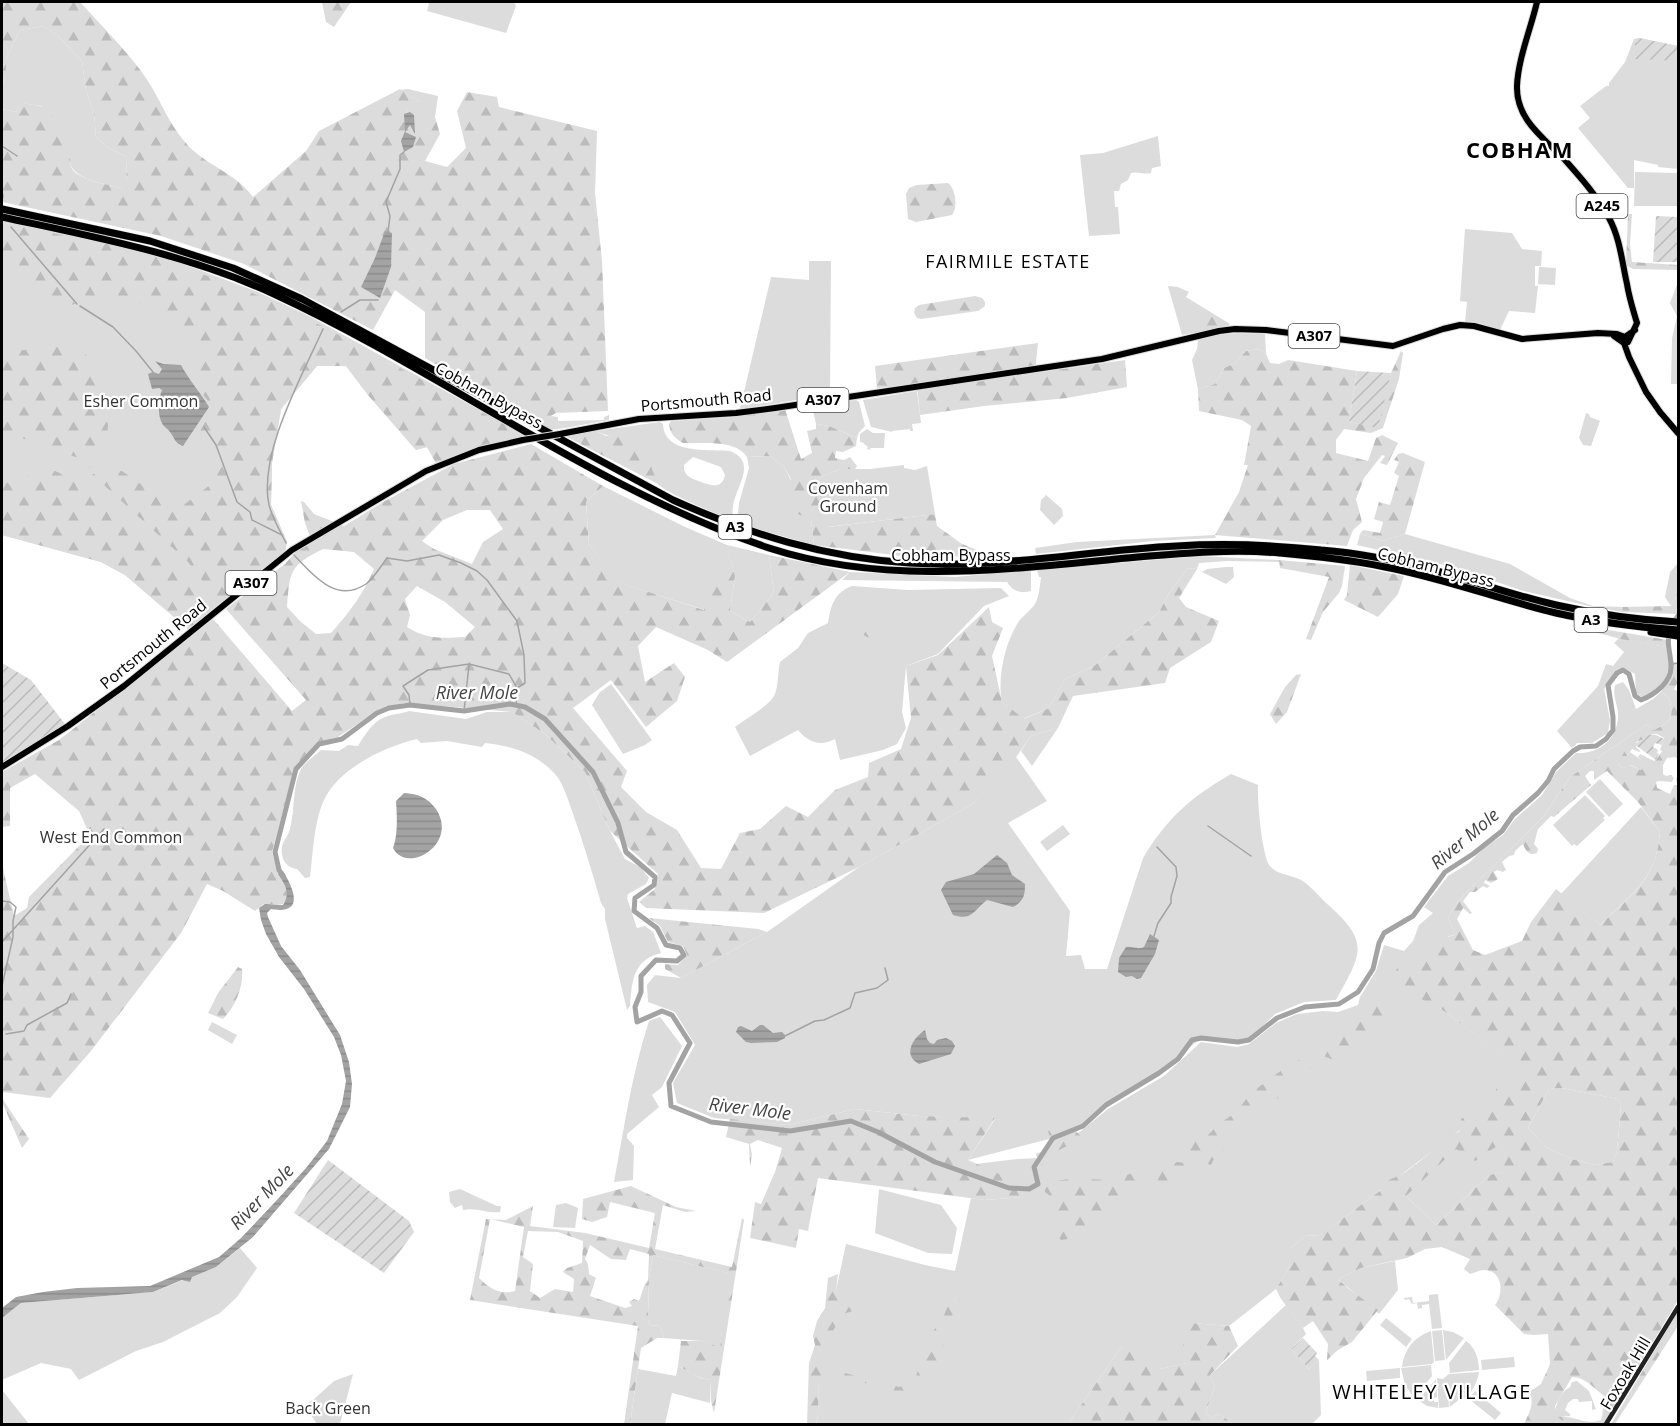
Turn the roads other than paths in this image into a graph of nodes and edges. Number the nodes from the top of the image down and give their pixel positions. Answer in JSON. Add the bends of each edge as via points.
{"nodes":[{"id":1,"x":1537,"y":2,"type":"edge"},
{"id":2,"x":2,"y":208,"type":"edge"},
{"id":3,"x":2,"y":218,"type":"edge"},
{"id":4,"x":1626,"y":340,"type":"junction"},
{"id":5,"x":1678,"y":434,"type":"edge"},
{"id":6,"x":1678,"y":617,"type":"edge"},
{"id":7,"x":1678,"y":622,"type":"edge"},
{"id":8,"x":1656,"y":625,"type":"junction"},
{"id":9,"x":1678,"y":630,"type":"edge"},
{"id":10,"x":1678,"y":636,"type":"edge"},
{"id":11,"x":2,"y":767,"type":"edge"},
{"id":12,"x":1678,"y":1307,"type":"edge"},
{"id":13,"x":1606,"y":1425,"type":"edge"}],
"edges":[{"from":1,"to":4,"type":"main road","number":"A245","via":[[1518,79],[1519,101],[1532,128],[1566,161],[1610,219],[1637,323]]},
{"from":2,"to":8,"type":"highway","name":"Cobham Bypass","number":"A3","via":[[150,241],[233,268],[302,299],[673,500],[719,521],[793,544],[841,555],[913,563],[1178,546],[1264,545],[1324,550],[1404,563],[1557,605]]},
{"from":3,"to":8,"type":"highway","name":"Cobham Bypass","number":"A3","via":[[140,246],[270,292],[670,508],[774,550],[832,564],[913,572],[995,570],[1196,553],[1275,552],[1383,566],[1582,618]]},
{"from":4,"to":5,"type":"main road","via":[[1651,400]]},
{"from":4,"to":11,"type":"main road","name":"Portsmouth Road","number":"A307","bridge":true,"via":[[1609,334],[1522,339],[1460,325],[1393,346],[1235,329],[1102,359],[775,408],[639,419],[479,450],[426,471],[292,550],[123,686]]},
{"from":6,"to":8,"type":"highway"},
{"from":7,"to":8,"type":"highway","name":"Cobham Bypass","number":"A3"},
{"from":8,"to":9,"type":"highway","name":"Cobham Bypass","number":"A3"},
{"from":8,"to":10,"type":"highway"},
{"from":12,"to":13,"type":"main road","name":"Foxoak Hill"}]}
